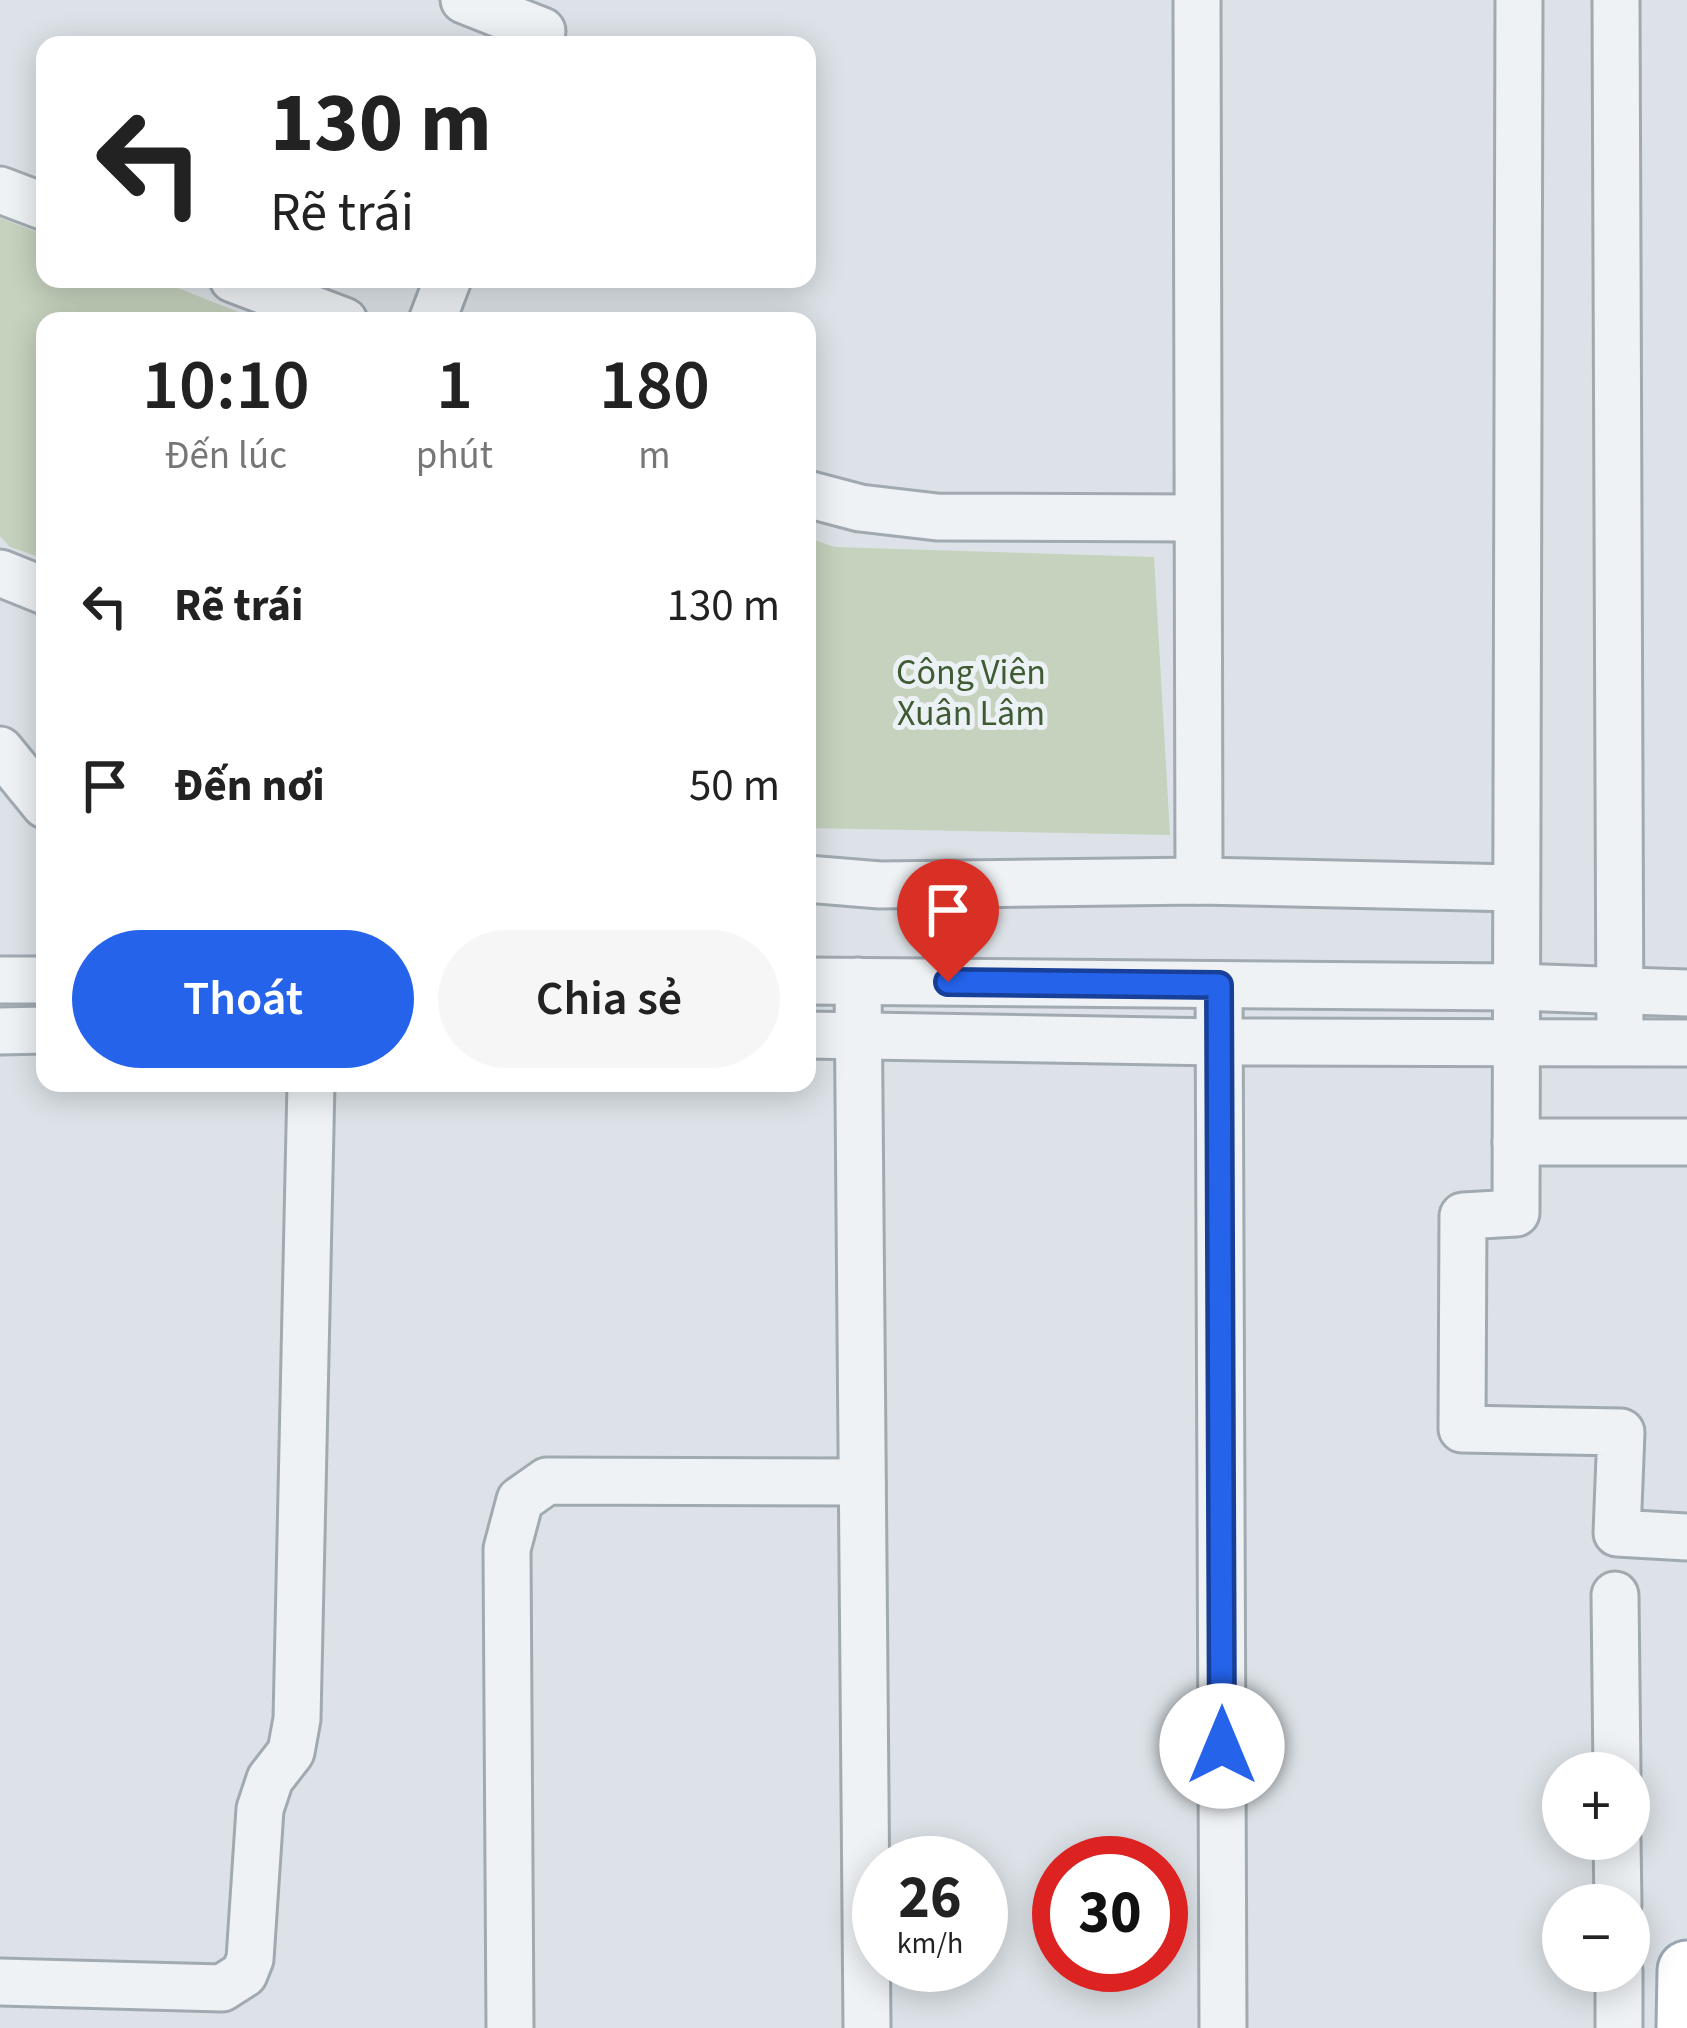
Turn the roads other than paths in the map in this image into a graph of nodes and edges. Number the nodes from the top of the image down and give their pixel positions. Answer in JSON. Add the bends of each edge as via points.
{"nodes":[{"id":1,"x":464,"y":0,"type":"edge"},
{"id":2,"x":1197,"y":0,"type":"edge"},
{"id":3,"x":1519,"y":0,"type":"edge"},
{"id":4,"x":1616,"y":0,"type":"edge"},
{"id":5,"x":544,"y":25,"type":"edge"},
{"id":6,"x":0,"y":190,"type":"edge"},
{"id":7,"x":36,"y":204,"type":"edge"},
{"id":8,"x":257,"y":288,"type":"edge"},
{"id":9,"x":320,"y":312,"type":"edge"},
{"id":10,"x":816,"y":496,"type":"edge"},
{"id":11,"x":1196,"y":518,"type":"junction"},
{"id":12,"x":0,"y":573,"type":"edge"},
{"id":13,"x":36,"y":587,"type":"edge"},
{"id":14,"x":0,"y":750,"type":"edge"},
{"id":15,"x":36,"y":794,"type":"edge"},
{"id":16,"x":816,"y":880,"type":"edge"},
{"id":17,"x":1199,"y":881,"type":"junction"},
{"id":18,"x":1516,"y":889,"type":"junction"},
{"id":19,"x":0,"y":980,"type":"edge"},
{"id":20,"x":36,"y":980,"type":"edge"},
{"id":21,"x":816,"y":981,"type":"edge"},
{"id":22,"x":858,"y":981,"type":"junction"},
{"id":23,"x":1219,"y":985,"type":"junction"},
{"id":24,"x":1515,"y":988,"type":"junction"},
{"id":25,"x":1621,"y":991,"type":"junction"},
{"id":26,"x":1687,"y":993,"type":"edge"},
{"id":27,"x":36,"y":1030,"type":"edge"},
{"id":28,"x":0,"y":1031,"type":"edge"},
{"id":29,"x":816,"y":1035,"type":"edge"},
{"id":30,"x":858,"y":1036,"type":"junction"},
{"id":31,"x":1219,"y":1042,"type":"junction"},
{"id":32,"x":1515,"y":1042,"type":"junction"},
{"id":33,"x":1621,"y":1042,"type":"junction"},
{"id":34,"x":1687,"y":1043,"type":"edge"},
{"id":35,"x":311,"y":1092,"type":"edge"},
{"id":36,"x":1516,"y":1142,"type":"junction"},
{"id":37,"x":1687,"y":1142,"type":"edge"},
{"id":38,"x":862,"y":1482,"type":"junction"},
{"id":39,"x":1687,"y":1537,"type":"edge"},
{"id":40,"x":1615,"y":1595,"type":"dead end"},
{"id":41,"x":1617,"y":1752,"type":"edge"},
{"id":42,"x":1687,"y":1970,"type":"edge"},
{"id":43,"x":0,"y":1982,"type":"edge"},
{"id":44,"x":1618,"y":1992,"type":"edge"},
{"id":45,"x":510,"y":2028,"type":"edge"},
{"id":46,"x":866,"y":2028,"type":"edge"},
{"id":47,"x":1223,"y":2028,"type":"edge"},
{"id":48,"x":1619,"y":2028,"type":"edge"},
{"id":49,"x":1686,"y":2028,"type":"edge"}],
"edges":[{"from":1,"to":5,"type":"street"},
{"from":2,"to":11,"type":"street"},
{"from":3,"to":18,"type":"street"},
{"from":4,"to":25,"type":"street"},
{"from":6,"to":7,"type":"street"},
{"from":8,"to":9,"type":"street"},
{"from":10,"to":11,"type":"street","via":[[937,517]]},
{"from":11,"to":17,"type":"street"},
{"from":12,"to":13,"type":"street"},
{"from":14,"to":15,"type":"street"},
{"from":16,"to":17,"type":"street"},
{"from":17,"to":18,"type":"street"},
{"from":18,"to":24,"type":"street"},
{"from":19,"to":20,"type":"street"},
{"from":21,"to":22,"type":"street"},
{"from":22,"to":23,"type":"street"},
{"from":22,"to":30,"type":"street"},
{"from":23,"to":24,"type":"street"},
{"from":23,"to":31,"type":"street"},
{"from":24,"to":25,"type":"street"},
{"from":24,"to":32,"type":"street"},
{"from":25,"to":26,"type":"street"},
{"from":25,"to":33,"type":"street"},
{"from":27,"to":28,"type":"street"},
{"from":29,"to":30,"type":"street"},
{"from":30,"to":31,"type":"street"},
{"from":30,"to":38,"type":"street"},
{"from":31,"to":32,"type":"street"},
{"from":31,"to":47,"type":"street"},
{"from":32,"to":33,"type":"street"},
{"from":32,"to":36,"type":"street"},
{"from":33,"to":34,"type":"street"},
{"from":35,"to":43,"type":"street","via":[[297,1719],[291,1751],[260,1809],[250,1959],[244,1974],[222,1988]]},
{"from":36,"to":37,"type":"street"},
{"from":36,"to":39,"type":"street","via":[[1516,1213],[1463,1216],[1462,1429],[1622,1432],[1617,1533]]},
{"from":38,"to":45,"type":"street","via":[[547,1481],[520,1500],[506,1549]]},
{"from":38,"to":46,"type":"street"},
{"from":40,"to":41,"type":"street"},
{"from":42,"to":49,"type":"main road"},
{"from":44,"to":48,"type":"street"}]}
